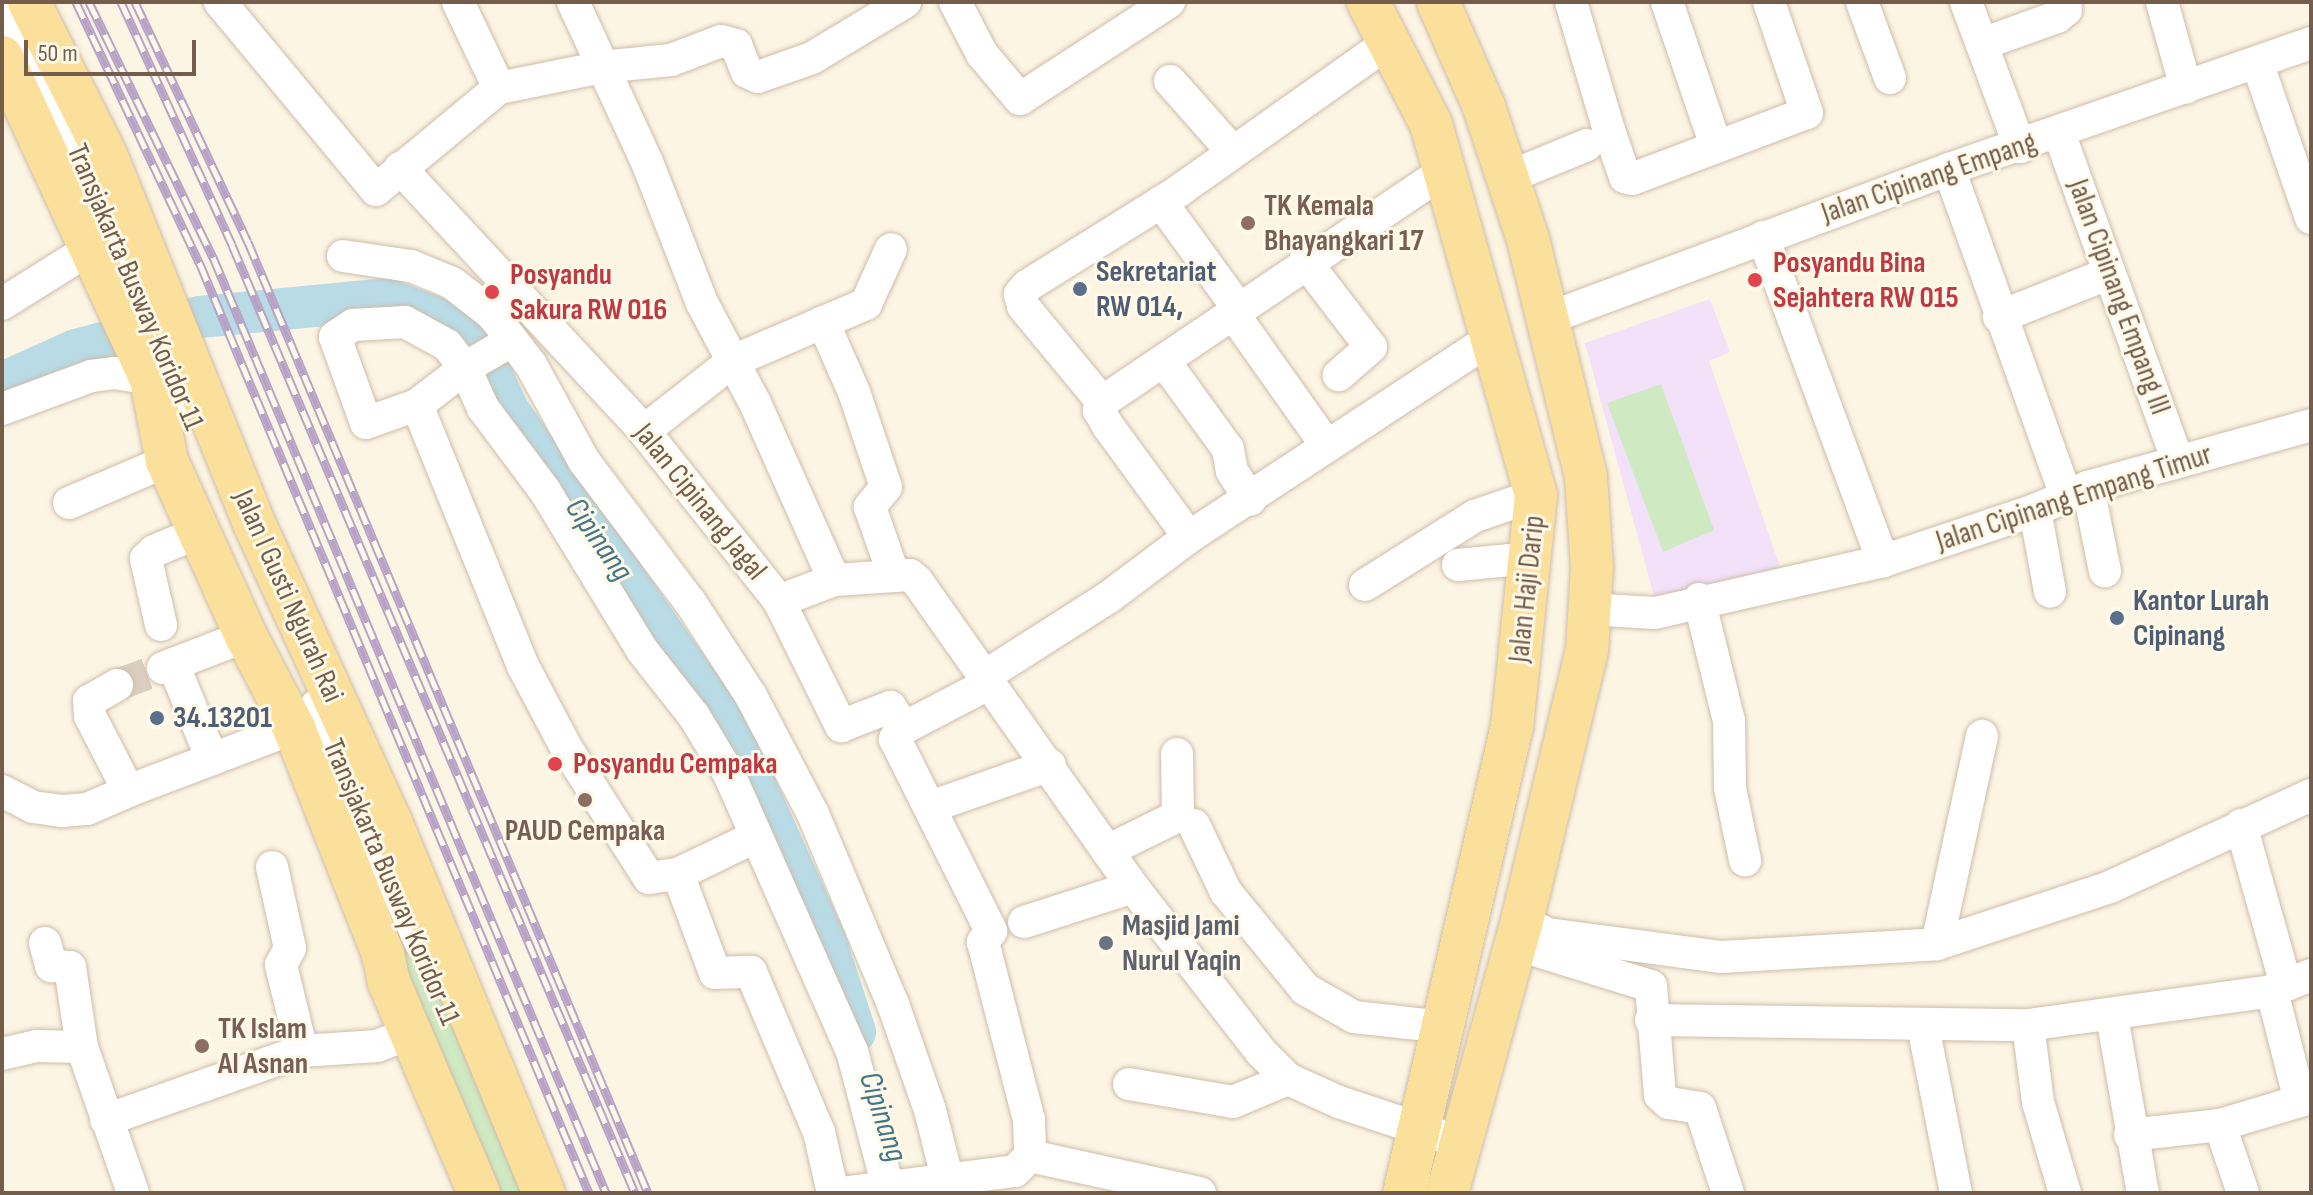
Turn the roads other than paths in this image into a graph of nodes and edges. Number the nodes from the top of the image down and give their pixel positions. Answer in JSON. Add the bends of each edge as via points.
{"nodes":[{"id":1,"x":29,"y":2,"type":"edge"},
{"id":2,"x":220,"y":2,"type":"edge"},
{"id":3,"x":458,"y":2,"type":"edge"},
{"id":4,"x":573,"y":2,"type":"edge"},
{"id":5,"x":905,"y":2,"type":"edge"},
{"id":6,"x":955,"y":2,"type":"edge"},
{"id":7,"x":1169,"y":2,"type":"edge"},
{"id":8,"x":1368,"y":2,"type":"edge"},
{"id":9,"x":1438,"y":2,"type":"edge"},
{"id":10,"x":1571,"y":2,"type":"edge"},
{"id":11,"x":1667,"y":2,"type":"edge"},
{"id":12,"x":1769,"y":2,"type":"edge"},
{"id":13,"x":1862,"y":2,"type":"edge"},
{"id":14,"x":1966,"y":2,"type":"edge"},
{"id":15,"x":2065,"y":2,"type":"edge"},
{"id":16,"x":2162,"y":2,"type":"edge"},
{"id":17,"x":2,"y":3,"type":"edge"},
{"id":18,"x":1392,"y":40,"type":"junction"},
{"id":19,"x":2311,"y":43,"type":"edge"},
{"id":20,"x":1982,"y":44,"type":"junction"},
{"id":21,"x":2,"y":57,"type":"edge"},
{"id":22,"x":2258,"y":65,"type":"junction"},
{"id":23,"x":602,"y":67,"type":"junction"},
{"id":24,"x":1890,"y":78,"type":"dead end"},
{"id":25,"x":1170,"y":81,"type":"dead end"},
{"id":26,"x":499,"y":88,"type":"junction"},
{"id":27,"x":2186,"y":88,"type":"junction"},
{"id":28,"x":2059,"y":133,"type":"junction"},
{"id":29,"x":1587,"y":145,"type":"dead end"},
{"id":30,"x":1716,"y":146,"type":"junction"},
{"id":31,"x":2020,"y":147,"type":"junction"},
{"id":32,"x":1233,"y":152,"type":"junction"},
{"id":33,"x":400,"y":168,"type":"junction"},
{"id":34,"x":1949,"y":169,"type":"junction"},
{"id":35,"x":1446,"y":170,"type":"junction"},
{"id":36,"x":1509,"y":177,"type":"junction"},
{"id":37,"x":2304,"y":179,"type":"edge"},
{"id":38,"x":1161,"y":202,"type":"junction"},
{"id":39,"x":2311,"y":218,"type":"edge"},
{"id":40,"x":1763,"y":237,"type":"junction"},
{"id":41,"x":891,"y":249,"type":"dead end"},
{"id":42,"x":343,"y":256,"type":"dead end"},
{"id":43,"x":1305,"y":261,"type":"junction"},
{"id":44,"x":119,"y":264,"type":"junction"},
{"id":45,"x":2110,"y":273,"type":"junction"},
{"id":46,"x":515,"y":289,"type":"junction"},
{"id":47,"x":2,"y":304,"type":"edge"},
{"id":48,"x":1235,"y":310,"type":"junction"},
{"id":49,"x":492,"y":314,"type":"junction"},
{"id":50,"x":1999,"y":317,"type":"junction"},
{"id":51,"x":1549,"y":318,"type":"junction"},
{"id":52,"x":823,"y":322,"type":"junction"},
{"id":53,"x":1493,"y":337,"type":"junction"},
{"id":54,"x":485,"y":356,"type":"junction"},
{"id":55,"x":159,"y":359,"type":"junction"},
{"id":56,"x":733,"y":361,"type":"junction"},
{"id":57,"x":1164,"y":361,"type":"junction"},
{"id":58,"x":1339,"y":375,"type":"dead end"},
{"id":59,"x":1102,"y":402,"type":"junction"},
{"id":60,"x":417,"y":405,"type":"junction"},
{"id":61,"x":2,"y":409,"type":"edge"},
{"id":62,"x":2311,"y":425,"type":"edge"},
{"id":63,"x":644,"y":431,"type":"junction"},
{"id":64,"x":1326,"y":445,"type":"junction"},
{"id":65,"x":167,"y":461,"type":"junction"},
{"id":66,"x":2178,"y":461,"type":"junction"},
{"id":67,"x":2077,"y":491,"type":"junction"},
{"id":68,"x":1536,"y":495,"type":"junction"},
{"id":69,"x":1250,"y":500,"type":"junction"},
{"id":70,"x":69,"y":503,"type":"dead end"},
{"id":71,"x":2035,"y":510,"type":"junction"},
{"id":72,"x":202,"y":531,"type":"junction"},
{"id":73,"x":1189,"y":537,"type":"junction"},
{"id":74,"x":1531,"y":558,"type":"junction"},
{"id":75,"x":1883,"y":561,"type":"junction"},
{"id":76,"x":1458,"y":565,"type":"dead end"},
{"id":77,"x":2105,"y":571,"type":"dead end"},
{"id":78,"x":894,"y":576,"type":"junction"},
{"id":79,"x":834,"y":580,"type":"junction"},
{"id":80,"x":1365,"y":585,"type":"dead end"},
{"id":81,"x":2050,"y":592,"type":"dead end"},
{"id":82,"x":1699,"y":599,"type":"junction"},
{"id":83,"x":779,"y":601,"type":"junction"},
{"id":84,"x":1588,"y":609,"type":"junction"},
{"id":85,"x":161,"y":625,"type":"dead end"},
{"id":86,"x":246,"y":636,"type":"junction"},
{"id":87,"x":987,"y":680,"type":"junction"},
{"id":88,"x":117,"y":685,"type":"tunnel mouth"},
{"id":89,"x":294,"y":728,"type":"junction"},
{"id":90,"x":902,"y":729,"type":"junction"},
{"id":91,"x":1982,"y":736,"type":"dead end"},
{"id":92,"x":1177,"y":754,"type":"dead end"},
{"id":93,"x":212,"y":759,"type":"junction"},
{"id":94,"x":1050,"y":765,"type":"junction"},
{"id":95,"x":136,"y":788,"type":"junction"},
{"id":96,"x":2,"y":791,"type":"edge"},
{"id":97,"x":2311,"y":795,"type":"edge"},
{"id":98,"x":930,"y":807,"type":"junction"},
{"id":99,"x":1194,"y":825,"type":"dead end"},
{"id":100,"x":2241,"y":825,"type":"junction"},
{"id":101,"x":755,"y":837,"type":"junction"},
{"id":102,"x":1107,"y":851,"type":"junction"},
{"id":103,"x":1745,"y":860,"type":"dead end"},
{"id":104,"x":272,"y":867,"type":"dead end"},
{"id":105,"x":678,"y":874,"type":"junction"},
{"id":106,"x":1133,"y":887,"type":"junction"},
{"id":107,"x":410,"y":921,"type":"junction"},
{"id":108,"x":1024,"y":922,"type":"dead end"},
{"id":109,"x":1519,"y":933,"type":"junction"},
{"id":110,"x":45,"y":943,"type":"dead end"},
{"id":111,"x":1937,"y":944,"type":"junction"},
{"id":112,"x":2290,"y":983,"type":"edge"},
{"id":113,"x":2112,"y":1016,"type":"junction"},
{"id":114,"x":1651,"y":1020,"type":"junction"},
{"id":115,"x":2028,"y":1025,"type":"junction"},
{"id":116,"x":1923,"y":1026,"type":"junction"},
{"id":117,"x":1445,"y":1027,"type":"junction"},
{"id":118,"x":411,"y":1033,"type":"junction"},
{"id":119,"x":82,"y":1047,"type":"junction"},
{"id":120,"x":302,"y":1051,"type":"junction"},
{"id":121,"x":2,"y":1054,"type":"edge"},
{"id":122,"x":1288,"y":1079,"type":"junction"},
{"id":123,"x":1129,"y":1084,"type":"dead end"},
{"id":124,"x":106,"y":1120,"type":"junction"},
{"id":125,"x":2220,"y":1125,"type":"junction"},
{"id":126,"x":1419,"y":1129,"type":"junction"},
{"id":127,"x":2130,"y":1135,"type":"junction"},
{"id":128,"x":1459,"y":1142,"type":"junction"},
{"id":129,"x":1030,"y":1156,"type":"junction"},
{"id":130,"x":893,"y":1186,"type":"junction"},
{"id":131,"x":944,"y":1186,"type":"edge"},
{"id":132,"x":133,"y":1193,"type":"edge"},
{"id":133,"x":479,"y":1193,"type":"edge"},
{"id":134,"x":522,"y":1193,"type":"edge"},
{"id":135,"x":544,"y":1193,"type":"edge"},
{"id":136,"x":833,"y":1193,"type":"edge"},
{"id":137,"x":840,"y":1193,"type":"edge"},
{"id":138,"x":1200,"y":1193,"type":"edge"},
{"id":139,"x":1404,"y":1193,"type":"edge"},
{"id":140,"x":1447,"y":1193,"type":"edge"},
{"id":141,"x":1728,"y":1193,"type":"edge"},
{"id":142,"x":1956,"y":1193,"type":"edge"},
{"id":143,"x":2065,"y":1193,"type":"edge"},
{"id":144,"x":2143,"y":1193,"type":"edge"},
{"id":145,"x":2243,"y":1193,"type":"edge"}],
"edges":[{"from":1,"to":44,"type":"main road","name":"Jalan I Gusti Ngurah Rai","via":[[106,155]]},
{"from":2,"to":33,"type":"street","via":[[371,188],[376,190]]},
{"from":3,"to":26,"type":"street"},
{"from":4,"to":23,"type":"street"},
{"from":5,"to":23,"type":"street","via":[[812,58],[758,77],[747,72],[731,41],[671,60]]},
{"from":6,"to":7,"type":"street","via":[[982,54],[1020,99]]},
{"from":8,"to":18,"type":"main road","name":"Jalan Haji Darip"},
{"from":9,"to":36,"type":"main road","name":"Jalan Haji Darip"},
{"from":10,"to":30,"type":"street","via":[[1625,177]]},
{"from":11,"to":30,"type":"street"},
{"from":12,"to":30,"type":"street","via":[[1807,113]]},
{"from":13,"to":24,"type":"street"},
{"from":14,"to":20,"type":"street"},
{"from":15,"to":20,"type":"street","via":[[2066,10],[2057,17]]},
{"from":16,"to":27,"type":"street"},
{"from":17,"to":44,"type":"street","name":"Transjakarta Busway Koridor 11","via":[[79,153]]},
{"from":18,"to":32,"type":"street"},
{"from":18,"to":35,"type":"main road","name":"Jalan Haji Darip"},
{"from":19,"to":22,"type":"street","name":"Jalan Cipinang Empang"},
{"from":20,"to":31,"type":"street"},
{"from":21,"to":44,"type":"main road","name":"Jalan I Gusti Ngurah Rai"},
{"from":22,"to":27,"type":"street","name":"Jalan Cipinang Empang"},
{"from":22,"to":37,"type":"street"},
{"from":23,"to":26,"type":"street"},
{"from":23,"to":56,"type":"street","via":[[647,162],[702,303]]},
{"from":25,"to":32,"type":"street"},
{"from":26,"to":33,"type":"street"},
{"from":27,"to":28,"type":"street","name":"Jalan Cipinang Empang"},
{"from":28,"to":31,"type":"street","name":"Jalan Cipinang Empang"},
{"from":28,"to":45,"type":"street","name":"Jalan Cipinang Empang III"},
{"from":29,"to":36,"type":"street"},
{"from":31,"to":34,"type":"street","name":"Jalan Cipinang Empang"},
{"from":32,"to":38,"type":"street"},
{"from":33,"to":46,"type":"street","name":"Jalan Cipinang Jagal"},
{"from":34,"to":40,"type":"street","name":"Jalan Cipinang Empang"},
{"from":34,"to":50,"type":"street"},
{"from":35,"to":43,"type":"street"},
{"from":35,"to":53,"type":"main road","name":"Jalan Haji Darip"},
{"from":36,"to":51,"type":"main road","name":"Jalan Haji Darip"},
{"from":37,"to":39,"type":"street"},
{"from":38,"to":48,"type":"street"},
{"from":38,"to":59,"type":"street","via":[[1020,294],[1023,306]]},
{"from":40,"to":51,"type":"street","name":"Jalan Cipinang Empang"},
{"from":40,"to":75,"type":"street"},
{"from":41,"to":52,"type":"street","via":[[866,304]]},
{"from":42,"to":49,"type":"street","via":[[411,266],[452,283]]},
{"from":43,"to":48,"type":"street"},
{"from":43,"to":58,"type":"street","via":[[1371,347]]},
{"from":44,"to":47,"type":"street"},
{"from":44,"to":55,"type":"main road","name":"Jalan I Gusti Ngurah Rai"},
{"from":45,"to":50,"type":"street"},
{"from":45,"to":66,"type":"street","name":"Jalan Cipinang Empang III"},
{"from":46,"to":49,"type":"street"},
{"from":46,"to":63,"type":"street","name":"Jalan Cipinang Jagal"},
{"from":48,"to":57,"type":"street"},
{"from":48,"to":64,"type":"street"},
{"from":49,"to":54,"type":"street"},
{"from":50,"to":67,"type":"street"},
{"from":51,"to":84,"type":"main road","name":"Jalan Haji Darip","via":[[1586,477],[1592,530]]},
{"from":52,"to":56,"type":"street"},
{"from":52,"to":78,"type":"street","via":[[886,487],[870,507]]},
{"from":53,"to":64,"type":"street"},
{"from":53,"to":68,"type":"main road","name":"Jalan Haji Darip"},
{"from":54,"to":60,"type":"street"},
{"from":54,"to":60,"type":"street","via":[[447,345],[405,322],[353,325],[339,331],[338,356],[366,423]]},
{"from":54,"to":101,"type":"street","via":[[483,408],[545,491],[642,650],[694,716],[729,774]]},
{"from":54,"to":131,"type":"street","via":[[531,365],[584,461],[690,602],[751,696],[813,814],[893,1004]]},
{"from":55,"to":61,"type":"street","via":[[91,376]]},
{"from":55,"to":65,"type":"main road","name":"Jalan I Gusti Ngurah Rai"},
{"from":55,"to":107,"type":"main road","name":"Jalan I Gusti Ngurah Rai"},
{"from":56,"to":63,"type":"street"},
{"from":56,"to":79,"type":"street"},
{"from":57,"to":59,"type":"street"},
{"from":57,"to":69,"type":"street","via":[[1228,449],[1232,471]]},
{"from":59,"to":73,"type":"street","via":[[1099,410],[1108,426]]},
{"from":60,"to":105,"type":"street","via":[[523,666],[567,749],[649,878]]},
{"from":62,"to":66,"type":"street","name":"Jalan Cipinang Empang Timur"},
{"from":63,"to":83,"type":"street","name":"Jalan Cipinang Jagal"},
{"from":64,"to":69,"type":"street"},
{"from":65,"to":70,"type":"street"},
{"from":65,"to":72,"type":"main road","name":"Jalan I Gusti Ngurah Rai"},
{"from":66,"to":67,"type":"street","name":"Jalan Cipinang Empang Timur"},
{"from":67,"to":71,"type":"street","name":"Jalan Cipinang Empang Timur"},
{"from":67,"to":77,"type":"street"},
{"from":68,"to":74,"type":"main road","name":"Jalan Haji Darip"},
{"from":68,"to":80,"type":"street","via":[[1475,516]]},
{"from":69,"to":73,"type":"street"},
{"from":71,"to":75,"type":"street","name":"Jalan Cipinang Empang Timur"},
{"from":71,"to":81,"type":"street"},
{"from":72,"to":85,"type":"street","via":[[146,559]]},
{"from":72,"to":86,"type":"main road","name":"Jalan I Gusti Ngurah Rai"},
{"from":73,"to":87,"type":"street"},
{"from":74,"to":76,"type":"street"},
{"from":74,"to":117,"type":"main road","name":"Jalan Haji Darip","via":[[1512,726]]},
{"from":75,"to":82,"type":"street","name":"Jalan Cipinang Empang Timur"},
{"from":78,"to":79,"type":"street","name":"Jalan Cipinang Jagal"},
{"from":78,"to":87,"type":"street","via":[[910,575],[917,581]]},
{"from":79,"to":83,"type":"street","name":"Jalan Cipinang Jagal"},
{"from":82,"to":84,"type":"street","name":"Jalan Cipinang Empang Timur","via":[[1644,614]]},
{"from":82,"to":103,"type":"street","via":[[1729,721],[1730,788]]},
{"from":83,"to":90,"type":"street","via":[[841,726],[890,707]]},
{"from":84,"to":109,"type":"main road","name":"Jalan Haji Darip","via":[[1587,650]]},
{"from":86,"to":89,"type":"main road","name":"Jalan I Gusti Ngurah Rai"},
{"from":86,"to":93,"type":"street","via":[[168,666]]},
{"from":87,"to":90,"type":"street"},
{"from":87,"to":94,"type":"street"},
{"from":88,"to":95,"type":"street","via":[[89,701],[90,716],[121,781]]},
{"from":89,"to":93,"type":"street"},
{"from":89,"to":107,"type":"main road","name":"Jalan I Gusti Ngurah Rai","via":[[355,893]]},
{"from":90,"to":98,"type":"street","via":[[895,739]]},
{"from":91,"to":111,"type":"street"},
{"from":92,"to":102,"type":"street","via":[[1178,816]]},
{"from":93,"to":95,"type":"street"},
{"from":94,"to":98,"type":"street"},
{"from":94,"to":102,"type":"street"},
{"from":95,"to":96,"type":"street","via":[[87,809],[63,811],[33,807]]},
{"from":97,"to":100,"type":"street"},
{"from":98,"to":129,"type":"street","via":[[991,931],[983,942],[1025,1104]]},
{"from":99,"to":117,"type":"street","via":[[1226,892],[1305,989],[1354,1017]]},
{"from":100,"to":111,"type":"street","via":[[2110,887]]},
{"from":100,"to":112,"type":"street"},
{"from":101,"to":105,"type":"street"},
{"from":101,"to":130,"type":"street","via":[[852,1051]]},
{"from":102,"to":106,"type":"street"},
{"from":104,"to":120,"type":"street","via":[[290,948],[281,965]]},
{"from":105,"to":136,"type":"street","via":[[715,973],[751,972],[819,1132]]},
{"from":106,"to":108,"type":"street"},
{"from":106,"to":122,"type":"street"},
{"from":107,"to":118,"type":"main road","name":"Jalan I Gusti Ngurah Rai"},
{"from":107,"to":134,"type":"street","name":"Transjakarta Busway Koridor 11"},
{"from":107,"to":135,"type":"main road","name":"Jalan I Gusti Ngurah Rai"},
{"from":109,"to":111,"type":"street","via":[[1721,957]]},
{"from":109,"to":114,"type":"street","via":[[1649,985]]},
{"from":109,"to":128,"type":"main road","name":"Jalan Haji Darip"},
{"from":110,"to":119,"type":"street","via":[[51,966],[70,967]]},
{"from":112,"to":113,"type":"street"},
{"from":112,"to":125,"type":"street","via":[[2302,1096]]},
{"from":113,"to":115,"type":"street"},
{"from":113,"to":127,"type":"street"},
{"from":114,"to":116,"type":"street","via":[[1777,1018]]},
{"from":114,"to":141,"type":"street","via":[[1660,1095],[1669,1103],[1700,1108]]},
{"from":115,"to":116,"type":"street"},
{"from":115,"to":143,"type":"street","via":[[2038,1102]]},
{"from":116,"to":142,"type":"street"},
{"from":117,"to":126,"type":"main road","name":"Jalan Haji Darip"},
{"from":118,"to":120,"type":"street","via":[[377,1046]]},
{"from":118,"to":133,"type":"main road","name":"Jalan I Gusti Ngurah Rai"},
{"from":119,"to":121,"type":"street","via":[[37,1046]]},
{"from":119,"to":124,"type":"street"},
{"from":120,"to":124,"type":"street"},
{"from":122,"to":123,"type":"street","via":[[1233,1102]]},
{"from":122,"to":126,"type":"street"},
{"from":124,"to":132,"type":"street"},
{"from":125,"to":127,"type":"street"},
{"from":125,"to":145,"type":"street"},
{"from":126,"to":128,"type":"street"},
{"from":126,"to":139,"type":"main road","name":"Jalan Haji Darip"},
{"from":127,"to":144,"type":"street"},
{"from":128,"to":140,"type":"main road","name":"Jalan Haji Darip"},
{"from":129,"to":131,"type":"street","via":[[1015,1171]]},
{"from":129,"to":138,"type":"street"},
{"from":130,"to":131,"type":"street"},
{"from":130,"to":137,"type":"street"}]}
